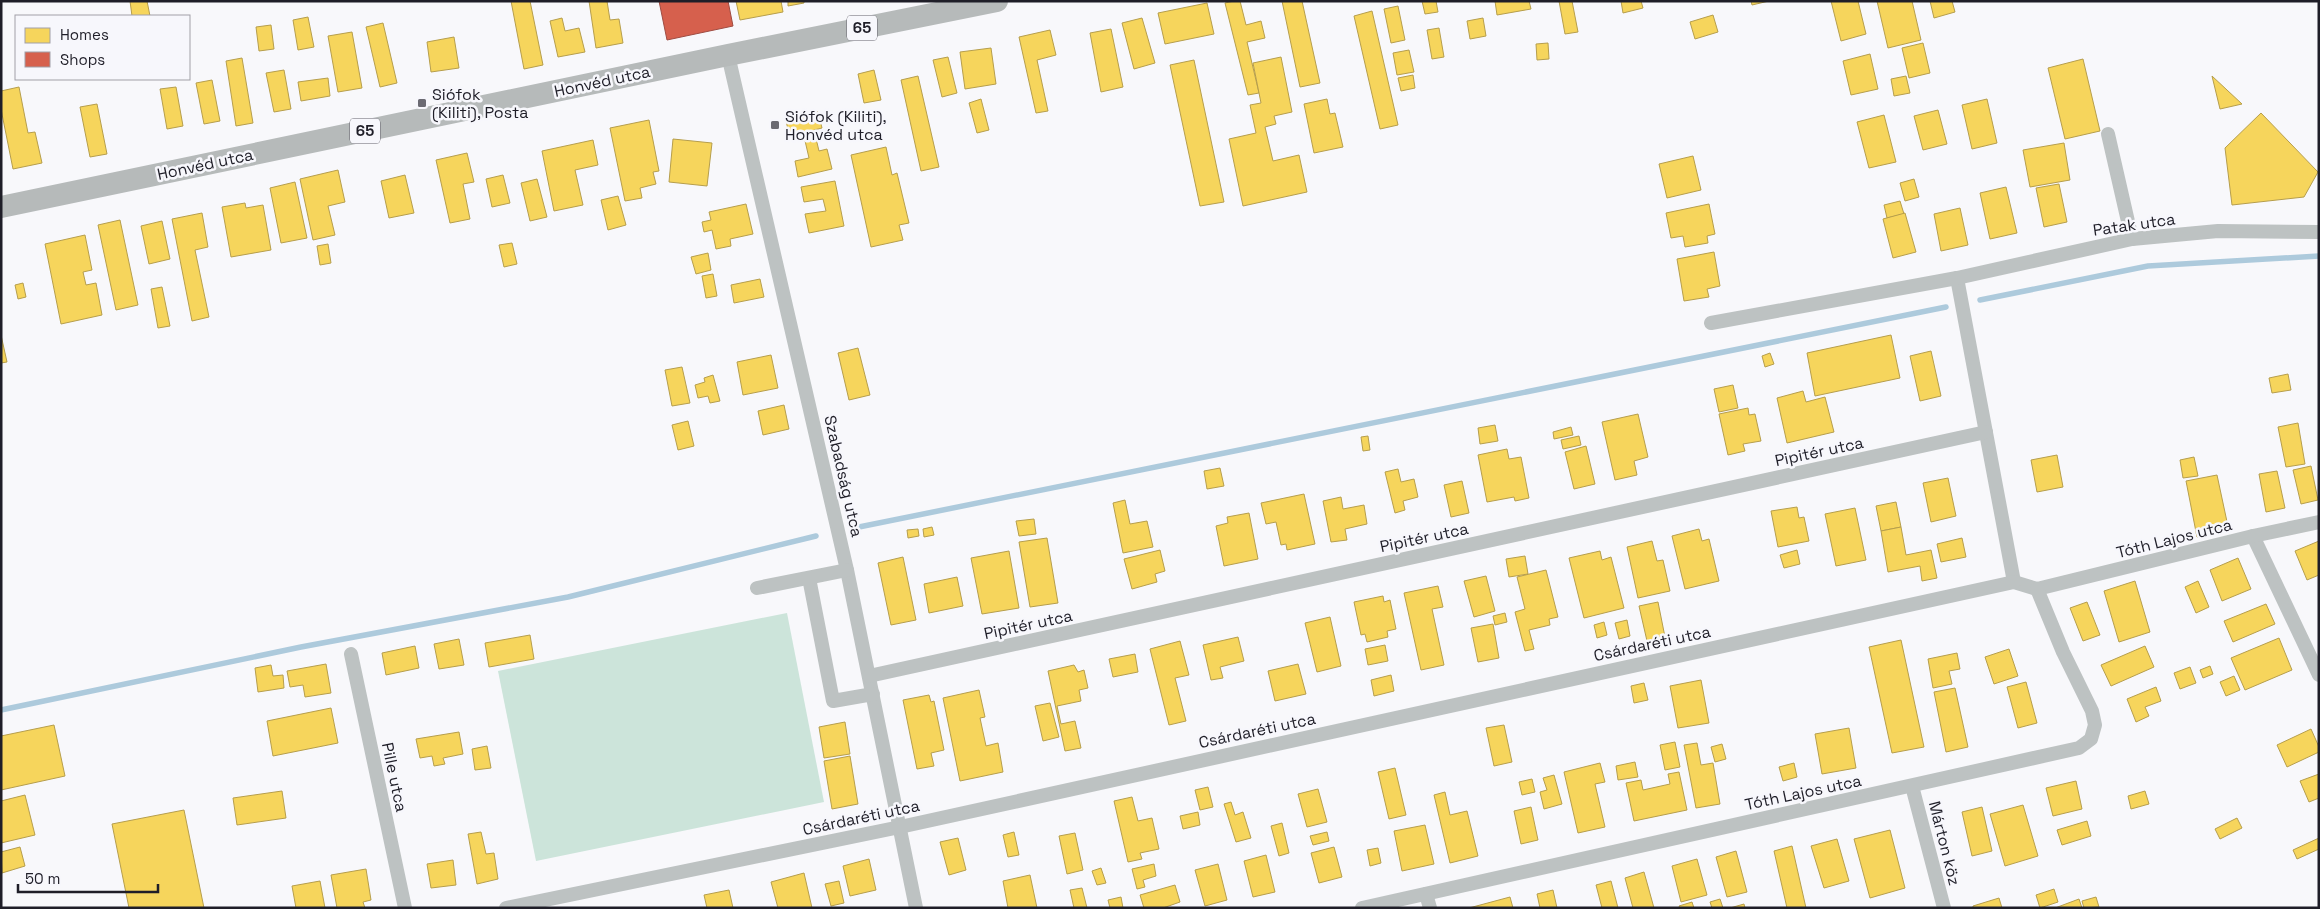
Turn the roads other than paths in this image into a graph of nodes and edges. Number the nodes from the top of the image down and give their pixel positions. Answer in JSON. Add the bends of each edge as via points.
{"nodes":[{"id":1,"x":997,"y":1,"type":"edge"},
{"id":2,"x":728,"y":55,"type":"junction"},
{"id":3,"x":2108,"y":134,"type":"dead end"},
{"id":4,"x":1,"y":207,"type":"edge"},
{"id":5,"x":2319,"y":232,"type":"edge"},
{"id":6,"x":2132,"y":239,"type":"junction"},
{"id":7,"x":1957,"y":278,"type":"junction"},
{"id":8,"x":1711,"y":323,"type":"dead end"},
{"id":9,"x":1986,"y":432,"type":"junction"},
{"id":10,"x":2319,"y":522,"type":"edge"},
{"id":11,"x":2253,"y":536,"type":"junction"},
{"id":12,"x":847,"y":570,"type":"junction"},
{"id":13,"x":810,"y":578,"type":"junction"},
{"id":14,"x":2014,"y":582,"type":"junction"},
{"id":15,"x":758,"y":588,"type":"dead end"},
{"id":16,"x":2037,"y":590,"type":"junction"},
{"id":17,"x":351,"y":654,"type":"dead end"},
{"id":18,"x":2319,"y":675,"type":"edge"},
{"id":19,"x":869,"y":676,"type":"junction"},
{"id":20,"x":873,"y":694,"type":"junction"},
{"id":21,"x":1912,"y":786,"type":"junction"},
{"id":22,"x":900,"y":827,"type":"junction"},
{"id":23,"x":1426,"y":894,"type":"junction"},
{"id":24,"x":405,"y":908,"type":"edge"},
{"id":25,"x":506,"y":908,"type":"edge"},
{"id":26,"x":916,"y":908,"type":"edge"},
{"id":27,"x":1362,"y":908,"type":"edge"},
{"id":28,"x":1430,"y":908,"type":"edge"},
{"id":29,"x":1944,"y":908,"type":"edge"}],
"edges":[{"from":1,"to":2,"type":"main road","name":"Honvéd utca","number":"65"},
{"from":2,"to":4,"type":"main road","name":"Honvéd utca","number":"65"},
{"from":2,"to":12,"type":"street","name":"Szabadság utca"},
{"from":3,"to":6,"type":"street"},
{"from":5,"to":6,"type":"street","name":"Patak utca","via":[[2218,232]]},
{"from":6,"to":7,"type":"street","name":"Patak utca"},
{"from":7,"to":8,"type":"street","name":"Patak utca"},
{"from":7,"to":9,"type":"street"},
{"from":9,"to":14,"type":"street"},
{"from":9,"to":19,"type":"street","name":"Pipitér utca"},
{"from":10,"to":11,"type":"street","name":"Tóth Lajos utca"},
{"from":11,"to":16,"type":"street","name":"Tóth Lajos utca"},
{"from":11,"to":18,"type":"street"},
{"from":12,"to":13,"type":"street"},
{"from":12,"to":19,"type":"street","name":"Szabadság utca"},
{"from":13,"to":15,"type":"street"},
{"from":13,"to":20,"type":"street","via":[[834,701]]},
{"from":14,"to":16,"type":"street"},
{"from":14,"to":22,"type":"street","name":"Csárdaréti utca"},
{"from":16,"to":21,"type":"street","name":"Tóth Lajos utca","via":[[2092,711],[2095,725],[2090,739],[2079,748],[2059,754]]},
{"from":17,"to":24,"type":"street","name":"Pille utca"},
{"from":19,"to":20,"type":"street","name":"Szabadság utca"},
{"from":20,"to":22,"type":"street","name":"Szabadság utca"},
{"from":21,"to":23,"type":"street","name":"Tóth Lajos utca"},
{"from":21,"to":29,"type":"street","name":"Márton köz"},
{"from":22,"to":25,"type":"street","name":"Csárdaréti utca"},
{"from":22,"to":26,"type":"street","name":"Szabadság utca"},
{"from":23,"to":27,"type":"street","name":"Tóth Lajos utca"},
{"from":23,"to":28,"type":"street"}]}
